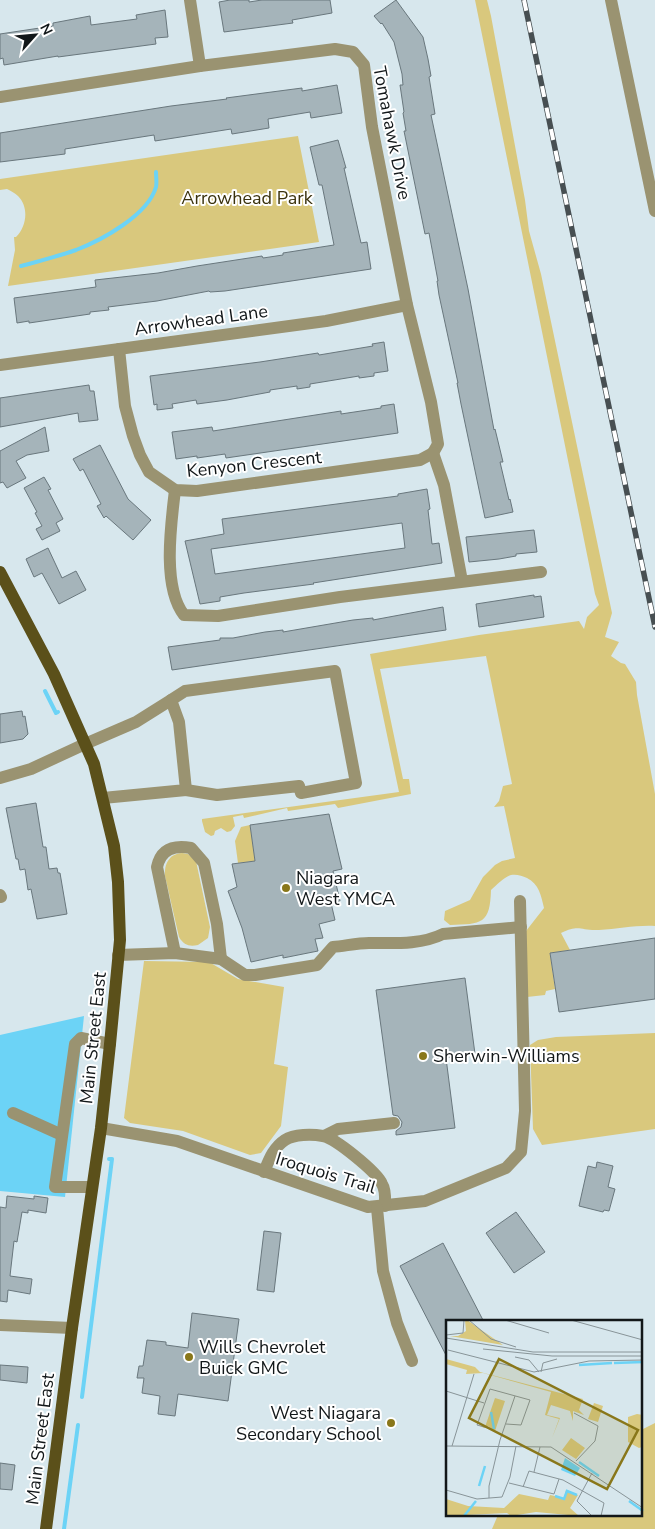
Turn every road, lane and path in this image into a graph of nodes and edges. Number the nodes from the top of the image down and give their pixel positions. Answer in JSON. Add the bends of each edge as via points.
{"nodes":[{"id":1,"x":190,"y":0,"type":"edge"},
{"id":2,"x":611,"y":0,"type":"edge"},
{"id":3,"x":200,"y":66,"type":"junction"},
{"id":4,"x":0,"y":97,"type":"edge"},
{"id":5,"x":655,"y":211,"type":"edge"},
{"id":6,"x":407,"y":306,"type":"junction"},
{"id":7,"x":119,"y":349,"type":"junction"},
{"id":8,"x":0,"y":365,"type":"edge"},
{"id":9,"x":433,"y":453,"type":"junction"},
{"id":10,"x":175,"y":490,"type":"junction"},
{"id":11,"x":0,"y":572,"type":"edge"},
{"id":12,"x":541,"y":572,"type":"dead end"},
{"id":13,"x":462,"y":581,"type":"junction"},
{"id":14,"x":171,"y":700,"type":"junction"},
{"id":15,"x":85,"y":744,"type":"junction"},
{"id":16,"x":0,"y":778,"type":"edge"},
{"id":17,"x":186,"y":790,"type":"junction"},
{"id":18,"x":103,"y":798,"type":"junction"},
{"id":19,"x":520,"y":901,"type":"dead end"},
{"id":20,"x":520,"y":927,"type":"junction"},
{"id":21,"x":175,"y":953,"type":"junction"},
{"id":22,"x":118,"y":955,"type":"junction"},
{"id":23,"x":221,"y":959,"type":"junction"},
{"id":24,"x":110,"y":1044,"type":"junction"},
{"id":25,"x":13,"y":1113,"type":"dead end"},
{"id":26,"x":394,"y":1123,"type":"dead end"},
{"id":27,"x":101,"y":1128,"type":"junction"},
{"id":28,"x":62,"y":1135,"type":"junction"},
{"id":29,"x":324,"y":1136,"type":"junction"},
{"id":30,"x":264,"y":1172,"type":"junction"},
{"id":31,"x":91,"y":1187,"type":"junction"},
{"id":32,"x":381,"y":1207,"type":"junction"},
{"id":33,"x":0,"y":1325,"type":"edge"},
{"id":34,"x":72,"y":1328,"type":"junction"},
{"id":35,"x":412,"y":1361,"type":"dead end"},
{"id":36,"x":46,"y":1529,"type":"edge"}],
"edges":[{"from":1,"to":3,"type":"street"},
{"from":2,"to":5,"type":"street"},
{"from":3,"to":4,"type":"street","name":"Tomahawk Drive"},
{"from":3,"to":6,"type":"street","name":"Tomahawk Drive","via":[[335,49],[353,52],[364,65],[372,127]]},
{"from":6,"to":7,"type":"street","name":"Arrowhead Lane","via":[[326,321]]},
{"from":6,"to":9,"type":"street","name":"Tomahawk Drive","via":[[431,402],[438,444]]},
{"from":7,"to":8,"type":"street","name":"Arrowhead Lane"},
{"from":7,"to":10,"type":"street","name":"Kenyon Crescent","via":[[125,406],[140,455],[149,472]]},
{"from":9,"to":10,"type":"street","name":"Kenyon Crescent","via":[[420,460],[197,491]]},
{"from":9,"to":13,"type":"street","via":[[444,485]]},
{"from":10,"to":13,"type":"street","via":[[169,553],[174,596],[184,615],[218,616]]},
{"from":11,"to":15,"type":"main road","name":"Main Street East","via":[[42,648]]},
{"from":12,"to":13,"type":"street"},
{"from":14,"to":15,"type":"street","via":[[136,722]]},
{"from":14,"to":17,"type":"street","via":[[179,722]]},
{"from":14,"to":17,"type":"street","via":[[185,692],[335,670],[356,784],[301,793],[300,786],[217,795]]},
{"from":15,"to":16,"type":"street","via":[[32,769]]},
{"from":15,"to":18,"type":"main road","name":"Main Street East"},
{"from":17,"to":18,"type":"street"},
{"from":18,"to":22,"type":"main road","name":"Main Street East","via":[[118,882]]},
{"from":19,"to":20,"type":"street","name":"Iroquois Trail"},
{"from":20,"to":23,"type":"street","via":[[443,934],[418,941],[333,947],[317,965],[255,975],[245,975]]},
{"from":20,"to":32,"type":"street","name":"Iroquois Trail","via":[[525,1111],[521,1152],[506,1168],[425,1201]]},
{"from":21,"to":22,"type":"street"},
{"from":21,"to":23,"type":"street"},
{"from":21,"to":23,"type":"street","via":[[157,867],[159,858],[170,849],[181,846],[191,848],[204,862]]},
{"from":22,"to":24,"type":"main road","name":"Main Street East"},
{"from":24,"to":27,"type":"main road","name":"Main Street East"},
{"from":24,"to":28,"type":"street","via":[[81,1038],[75,1044]]},
{"from":25,"to":28,"type":"street"},
{"from":26,"to":29,"type":"street","via":[[338,1129]]},
{"from":27,"to":30,"type":"street","name":"Iroquois Trail","via":[[177,1141]]},
{"from":27,"to":31,"type":"main road","name":"Main Street East"},
{"from":28,"to":31,"type":"street","via":[[55,1187]]},
{"from":29,"to":30,"type":"street","via":[[304,1135],[286,1139],[274,1150]]},
{"from":29,"to":32,"type":"street","via":[[345,1148],[378,1178],[385,1190]]},
{"from":30,"to":32,"type":"street","name":"Iroquois Trail","via":[[368,1207]]},
{"from":31,"to":34,"type":"main road","name":"Main Street East"},
{"from":32,"to":35,"type":"street","via":[[383,1271],[397,1323]]},
{"from":33,"to":34,"type":"street"},
{"from":34,"to":36,"type":"main road","name":"Main Street East"}]}
